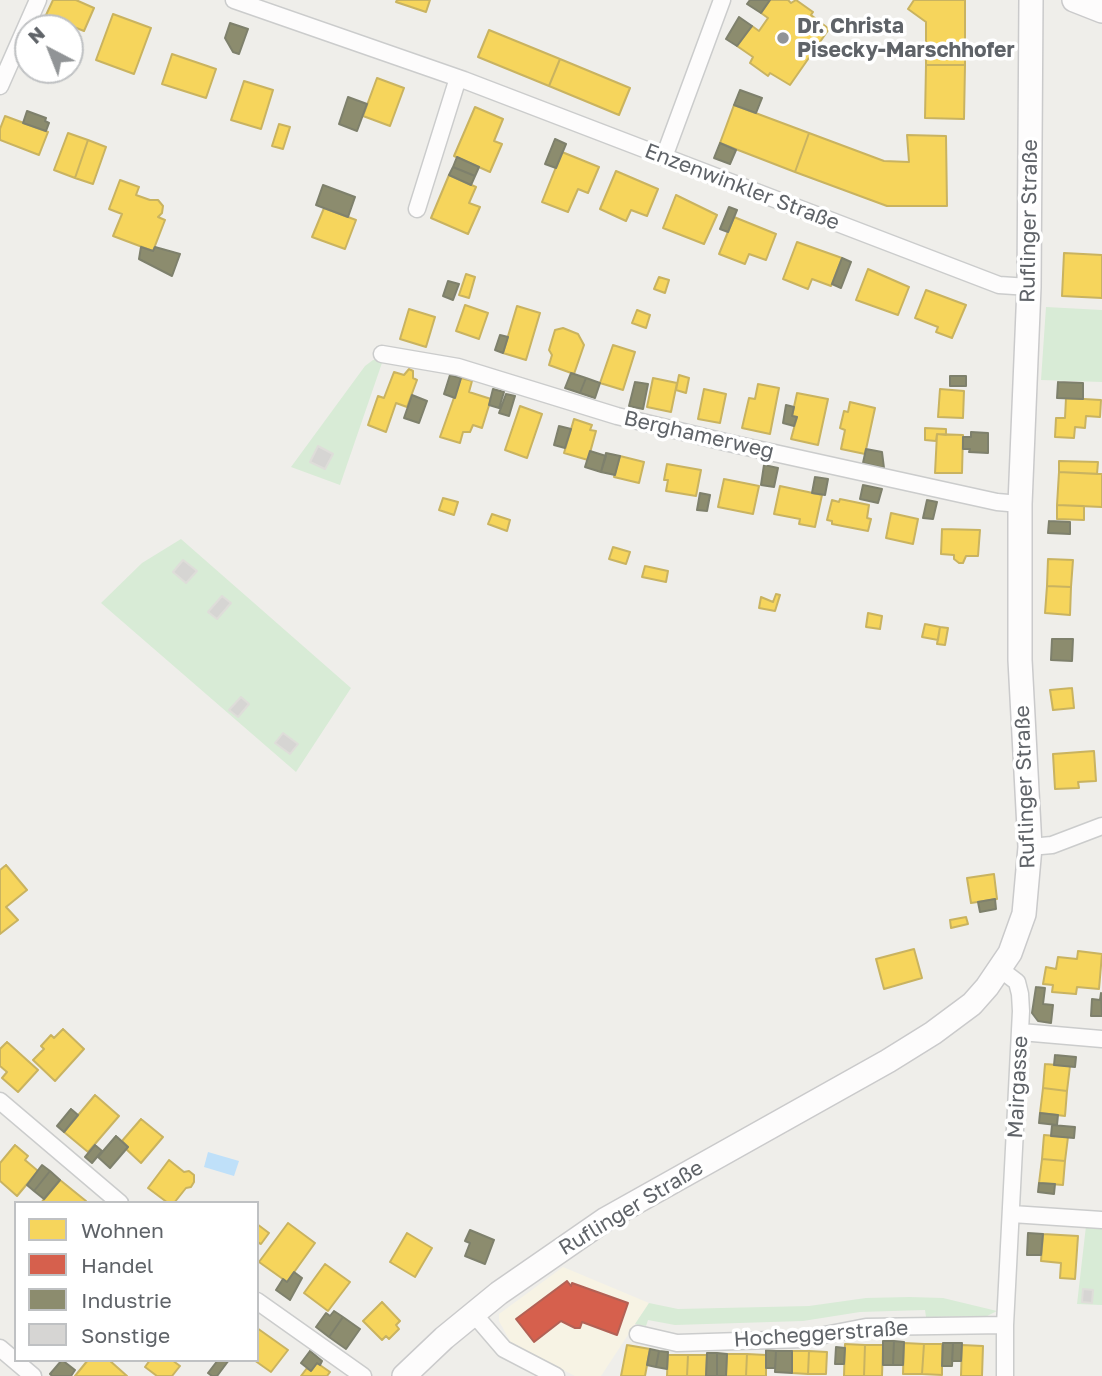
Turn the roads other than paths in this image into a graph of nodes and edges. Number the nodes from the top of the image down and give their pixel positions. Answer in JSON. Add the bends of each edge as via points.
{"nodes":[{"id":1,"x":38,"y":0,"type":"edge"},
{"id":2,"x":234,"y":0,"type":"edge"},
{"id":3,"x":722,"y":0,"type":"edge"},
{"id":4,"x":1031,"y":0,"type":"edge"},
{"id":5,"x":1074,"y":0,"type":"edge"},
{"id":6,"x":1102,"y":11,"type":"edge"},
{"id":7,"x":458,"y":78,"type":"junction"},
{"id":8,"x":0,"y":86,"type":"edge"},
{"id":9,"x":664,"y":157,"type":"junction"},
{"id":10,"x":417,"y":209,"type":"dead end"},
{"id":11,"x":1029,"y":287,"type":"junction"},
{"id":12,"x":382,"y":354,"type":"dead end"},
{"id":13,"x":1020,"y":504,"type":"junction"},
{"id":14,"x":1102,"y":826,"type":"edge"},
{"id":15,"x":1030,"y":847,"type":"junction"},
{"id":16,"x":1000,"y":969,"type":"junction"},
{"id":17,"x":1020,"y":1032,"type":"junction"},
{"id":18,"x":1102,"y":1040,"type":"edge"},
{"id":19,"x":0,"y":1101,"type":"edge"},
{"id":20,"x":118,"y":1201,"type":"edge"},
{"id":21,"x":1012,"y":1214,"type":"junction"},
{"id":22,"x":1102,"y":1220,"type":"edge"},
{"id":23,"x":259,"y":1302,"type":"edge"},
{"id":24,"x":472,"y":1313,"type":"junction"},
{"id":25,"x":1005,"y":1325,"type":"junction"},
{"id":26,"x":638,"y":1334,"type":"dead end"},
{"id":27,"x":0,"y":1348,"type":"edge"},
{"id":28,"x":14,"y":1360,"type":"edge"},
{"id":29,"x":16,"y":1362,"type":"edge"},
{"id":30,"x":33,"y":1376,"type":"edge"},
{"id":31,"x":363,"y":1376,"type":"edge"},
{"id":32,"x":404,"y":1376,"type":"edge"},
{"id":33,"x":556,"y":1376,"type":"edge"},
{"id":34,"x":1005,"y":1376,"type":"edge"}],
"edges":[{"from":1,"to":8,"type":"street"},
{"from":2,"to":7,"type":"street","name":"Enzenwinkler Straße"},
{"from":3,"to":9,"type":"street"},
{"from":4,"to":11,"type":"street","name":"Ruflinger Straße"},
{"from":5,"to":6,"type":"street"},
{"from":7,"to":9,"type":"street","name":"Enzenwinkler Straße"},
{"from":7,"to":10,"type":"street"},
{"from":9,"to":11,"type":"street","name":"Enzenwinkler Straße","via":[[999,285]]},
{"from":11,"to":13,"type":"street","name":"Ruflinger Straße"},
{"from":12,"to":13,"type":"street","name":"Berghamerweg","via":[[458,367],[617,416],[712,439]]},
{"from":13,"to":15,"type":"street","name":"Ruflinger Straße","via":[[1020,660]]},
{"from":14,"to":15,"type":"street","via":[[1052,845]]},
{"from":15,"to":16,"type":"street","name":"Ruflinger Straße","via":[[1024,914]]},
{"from":16,"to":17,"type":"street","name":"Mairgasse","via":[[1017,982]]},
{"from":16,"to":24,"type":"street","name":"Ruflinger Straße","via":[[972,1004],[933,1034],[606,1219]]},
{"from":17,"to":18,"type":"street"},
{"from":17,"to":21,"type":"street","name":"Mairgasse"},
{"from":19,"to":20,"type":"street"},
{"from":21,"to":22,"type":"street"},
{"from":21,"to":25,"type":"street","name":"Mairgasse"},
{"from":23,"to":31,"type":"street"},
{"from":24,"to":32,"type":"street","name":"Ruflinger Straße"},
{"from":24,"to":33,"type":"street","via":[[504,1349]]},
{"from":25,"to":26,"type":"street","name":"Hocheggerstraße","via":[[866,1328],[804,1339],[677,1343]]},
{"from":25,"to":34,"type":"street","name":"Mairgasse"},
{"from":27,"to":28,"type":"street"},
{"from":29,"to":30,"type":"street"}]}
